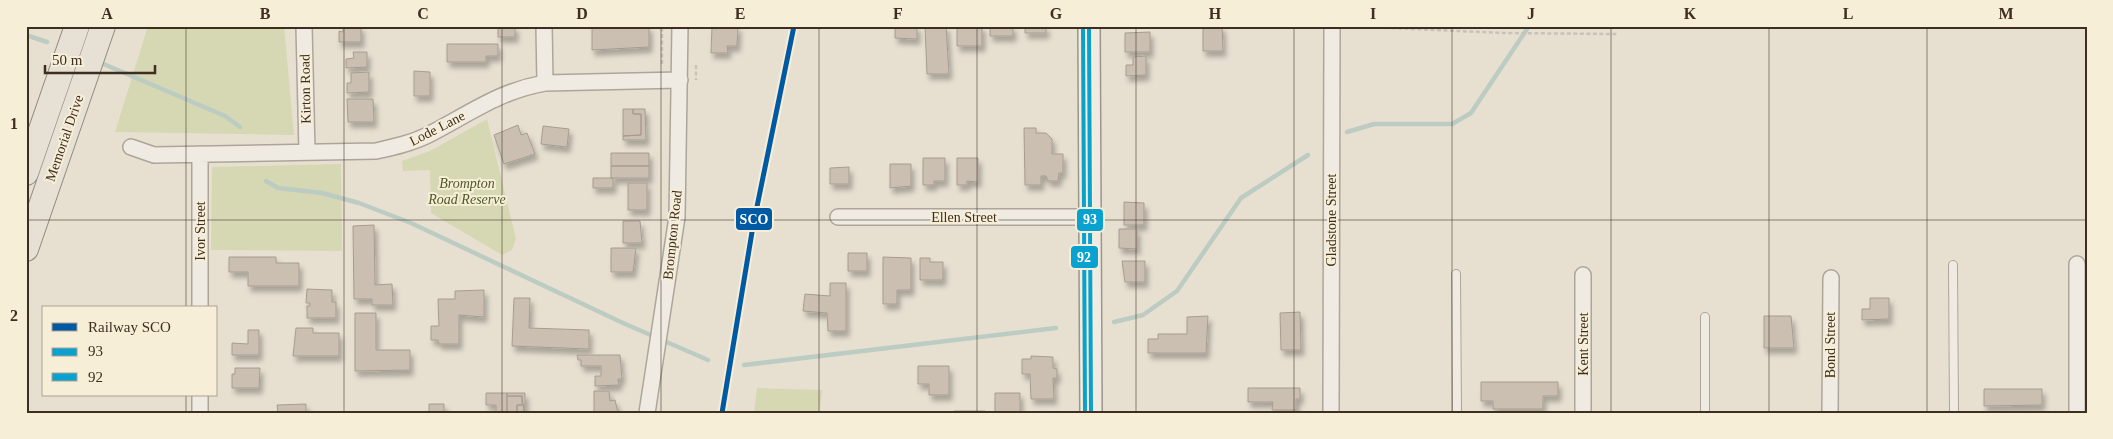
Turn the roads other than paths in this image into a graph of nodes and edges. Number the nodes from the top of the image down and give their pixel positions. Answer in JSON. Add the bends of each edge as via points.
{"nodes":[{"id":1,"x":77,"y":26,"type":"edge"},
{"id":2,"x":103,"y":26,"type":"edge"},
{"id":3,"x":304,"y":26,"type":"edge"},
{"id":4,"x":544,"y":26,"type":"edge"},
{"id":5,"x":680,"y":26,"type":"edge"},
{"id":6,"x":1089,"y":26,"type":"edge"},
{"id":7,"x":1332,"y":26,"type":"edge"},
{"id":8,"x":680,"y":80,"type":"junction"},
{"id":9,"x":545,"y":83,"type":"junction"},
{"id":10,"x":131,"y":147,"type":"dead end"},
{"id":11,"x":306,"y":152,"type":"junction"},
{"id":12,"x":200,"y":154,"type":"junction"},
{"id":13,"x":26,"y":173,"type":"edge"},
{"id":14,"x":838,"y":217,"type":"dead end"},
{"id":15,"x":1090,"y":217,"type":"junction"},
{"id":16,"x":26,"y":249,"type":"edge"},
{"id":17,"x":2077,"y":264,"type":"dead end"},
{"id":18,"x":1953,"y":265,"type":"dead end"},
{"id":19,"x":1456,"y":274,"type":"dead end"},
{"id":20,"x":1583,"y":275,"type":"dead end"},
{"id":21,"x":1831,"y":278,"type":"dead end"},
{"id":22,"x":200,"y":306,"type":"edge"},
{"id":23,"x":1705,"y":316,"type":"dead end"},
{"id":24,"x":200,"y":396,"type":"edge"},
{"id":25,"x":200,"y":413,"type":"edge"},
{"id":26,"x":647,"y":413,"type":"edge"},
{"id":27,"x":1091,"y":413,"type":"edge"},
{"id":28,"x":1331,"y":413,"type":"edge"},
{"id":29,"x":1457,"y":413,"type":"edge"},
{"id":30,"x":1582,"y":413,"type":"edge"},
{"id":31,"x":1705,"y":413,"type":"edge"},
{"id":32,"x":1830,"y":413,"type":"edge"},
{"id":33,"x":1954,"y":413,"type":"edge"},
{"id":34,"x":2077,"y":413,"type":"edge"}],
"edges":[{"from":1,"to":13,"type":"main road","name":"Memorial Drive"},
{"from":2,"to":16,"type":"main road","name":"Memorial Drive"},
{"from":3,"to":11,"type":"street","name":"Kirton Road"},
{"from":4,"to":9,"type":"street"},
{"from":5,"to":8,"type":"street","name":"Brompton Road"},
{"from":6,"to":15,"type":"main road"},
{"from":7,"to":28,"type":"street","name":"Gladstone Street"},
{"from":8,"to":9,"type":"street","name":"Lode Lane"},
{"from":8,"to":26,"type":"street","name":"Brompton Road","via":[[676,217]]},
{"from":9,"to":11,"type":"street","name":"Lode Lane","via":[[502,94],[405,145],[376,151]]},
{"from":10,"to":12,"type":"street","name":"Lode Lane","via":[[154,155]]},
{"from":11,"to":12,"type":"street","name":"Lode Lane"},
{"from":12,"to":22,"type":"street","name":"Ivor Street"},
{"from":14,"to":15,"type":"street","name":"Ellen Street"},
{"from":15,"to":27,"type":"main road"},
{"from":17,"to":34,"type":"street"},
{"from":18,"to":33,"type":"lane"},
{"from":19,"to":29,"type":"lane"},
{"from":20,"to":30,"type":"street","name":"Kent Street"},
{"from":21,"to":32,"type":"street","name":"Bond Street"},
{"from":23,"to":31,"type":"lane"},
{"from":24,"to":25,"type":"street"}]}
